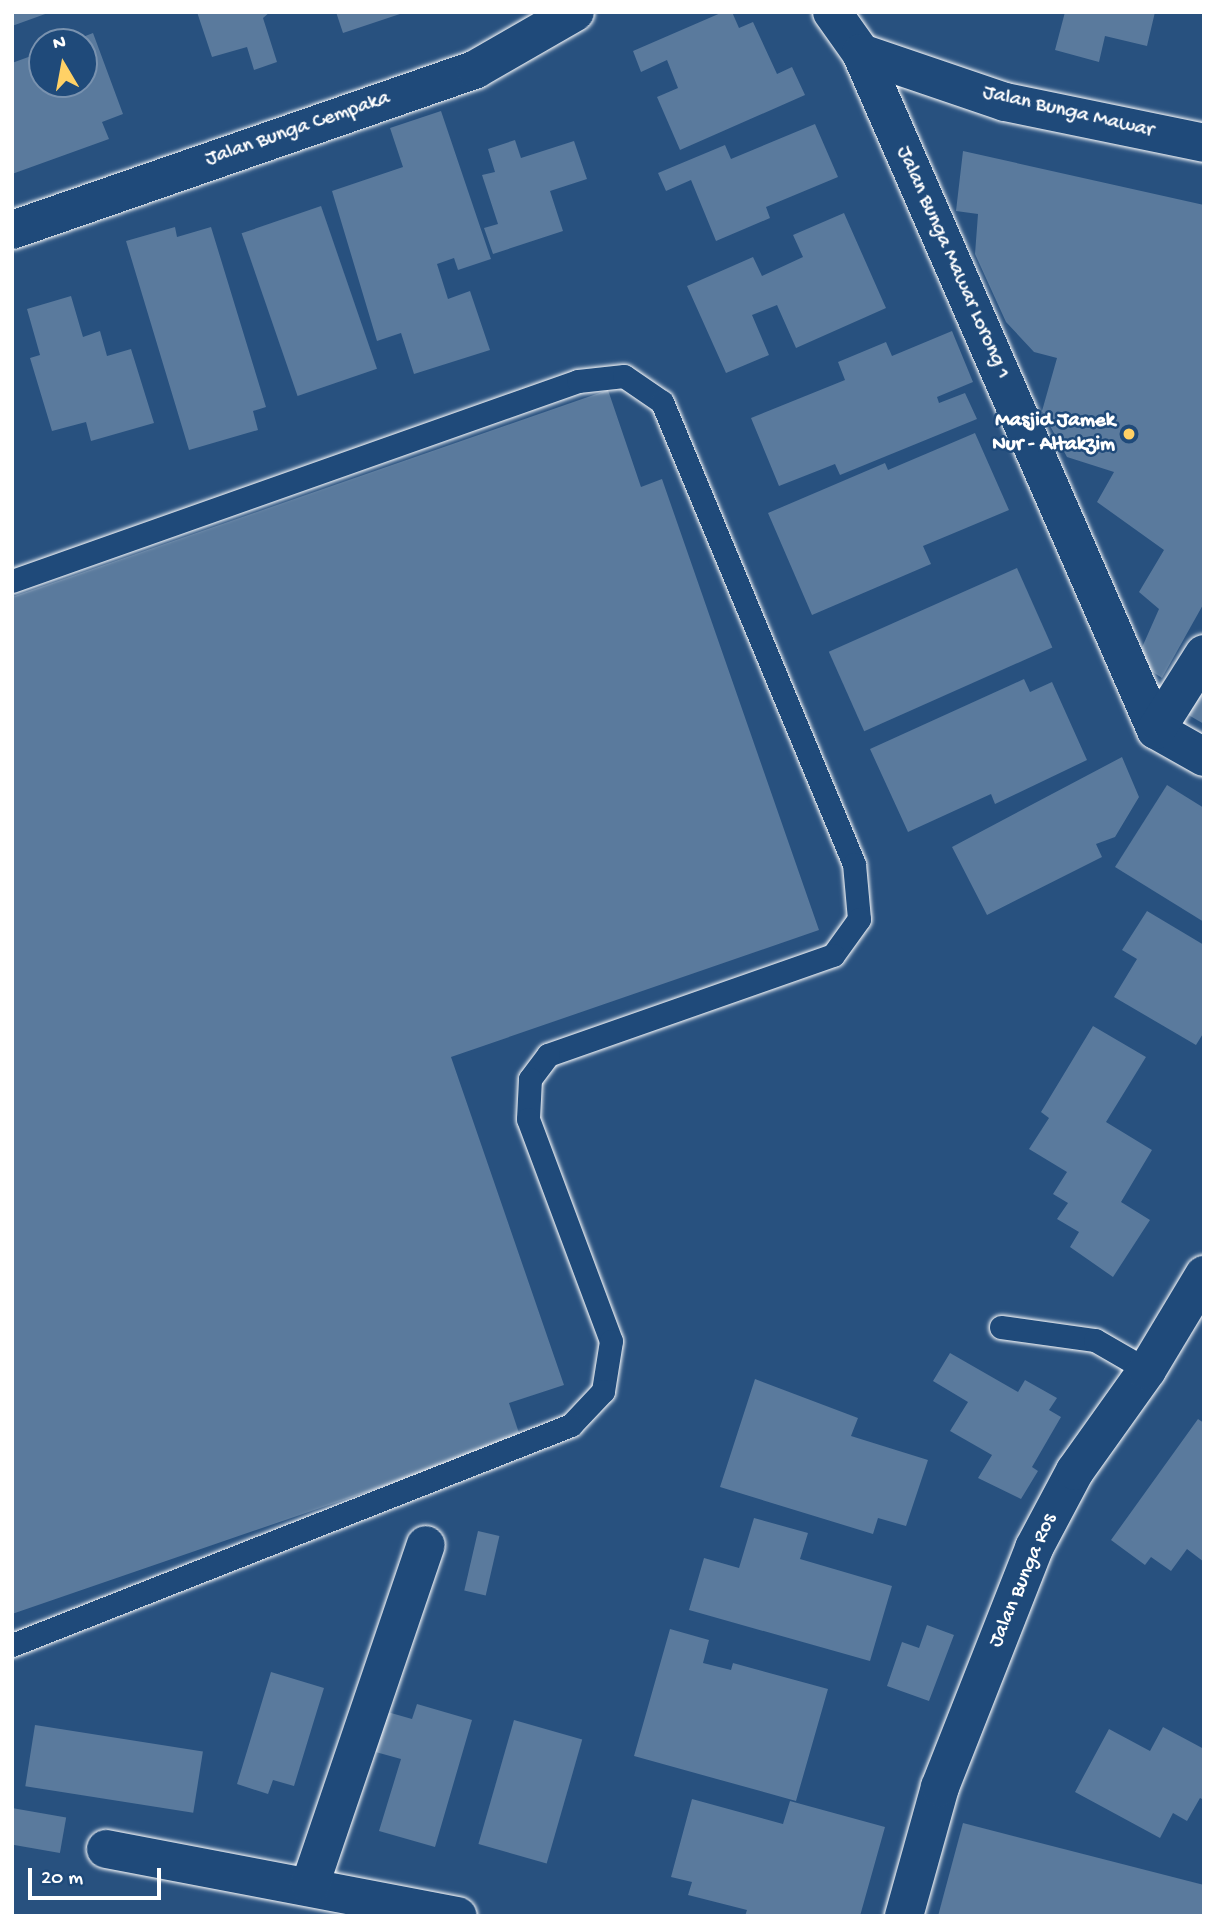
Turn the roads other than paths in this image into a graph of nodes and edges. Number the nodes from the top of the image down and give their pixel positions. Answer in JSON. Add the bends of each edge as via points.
{"nodes":[{"id":1,"x":575,"y":12,"type":"edge"},
{"id":2,"x":832,"y":12,"type":"edge"},
{"id":3,"x":861,"y":53,"type":"junction"},
{"id":4,"x":1204,"y":143,"type":"edge"},
{"id":5,"x":12,"y":230,"type":"edge"},
{"id":6,"x":12,"y":581,"type":"edge"},
{"id":7,"x":1204,"y":654,"type":"edge"},
{"id":8,"x":1156,"y":730,"type":"junction"},
{"id":9,"x":1204,"y":757,"type":"edge"},
{"id":10,"x":1204,"y":1275,"type":"edge"},
{"id":11,"x":1001,"y":1327,"type":"dead end"},
{"id":12,"x":1147,"y":1370,"type":"junction"},
{"id":13,"x":425,"y":1545,"type":"dead end"},
{"id":14,"x":12,"y":1645,"type":"edge"},
{"id":15,"x":106,"y":1849,"type":"dead end"},
{"id":16,"x":310,"y":1885,"type":"junction"},
{"id":17,"x":458,"y":1916,"type":"edge"},
{"id":18,"x":904,"y":1916,"type":"edge"}],
"edges":[{"from":1,"to":5,"type":"street","name":"Jalan Bunga Cempaka","via":[[475,69]]},
{"from":2,"to":3,"type":"street"},
{"from":3,"to":4,"type":"street","name":"Jalan Bunga Mawar","via":[[1005,102]]},
{"from":3,"to":8,"type":"street","name":"Jalan Bunga Mawar Lorong 1"},
{"from":6,"to":14,"type":"lane","via":[[578,381],[624,376],[662,402],[854,864],[859,919],[833,956],[548,1055],[530,1079],[528,1119],[611,1341],[603,1391],[571,1425]]},
{"from":7,"to":8,"type":"street"},
{"from":8,"to":9,"type":"street"},
{"from":10,"to":12,"type":"street","name":"Jalan Bunga Ros"},
{"from":11,"to":12,"type":"lane","via":[[1095,1340]]},
{"from":12,"to":18,"type":"street","name":"Jalan Bunga Ros","via":[[1075,1471],[1034,1548],[940,1787]]},
{"from":13,"to":16,"type":"street"},
{"from":15,"to":16,"type":"street"},
{"from":16,"to":17,"type":"street"}]}
